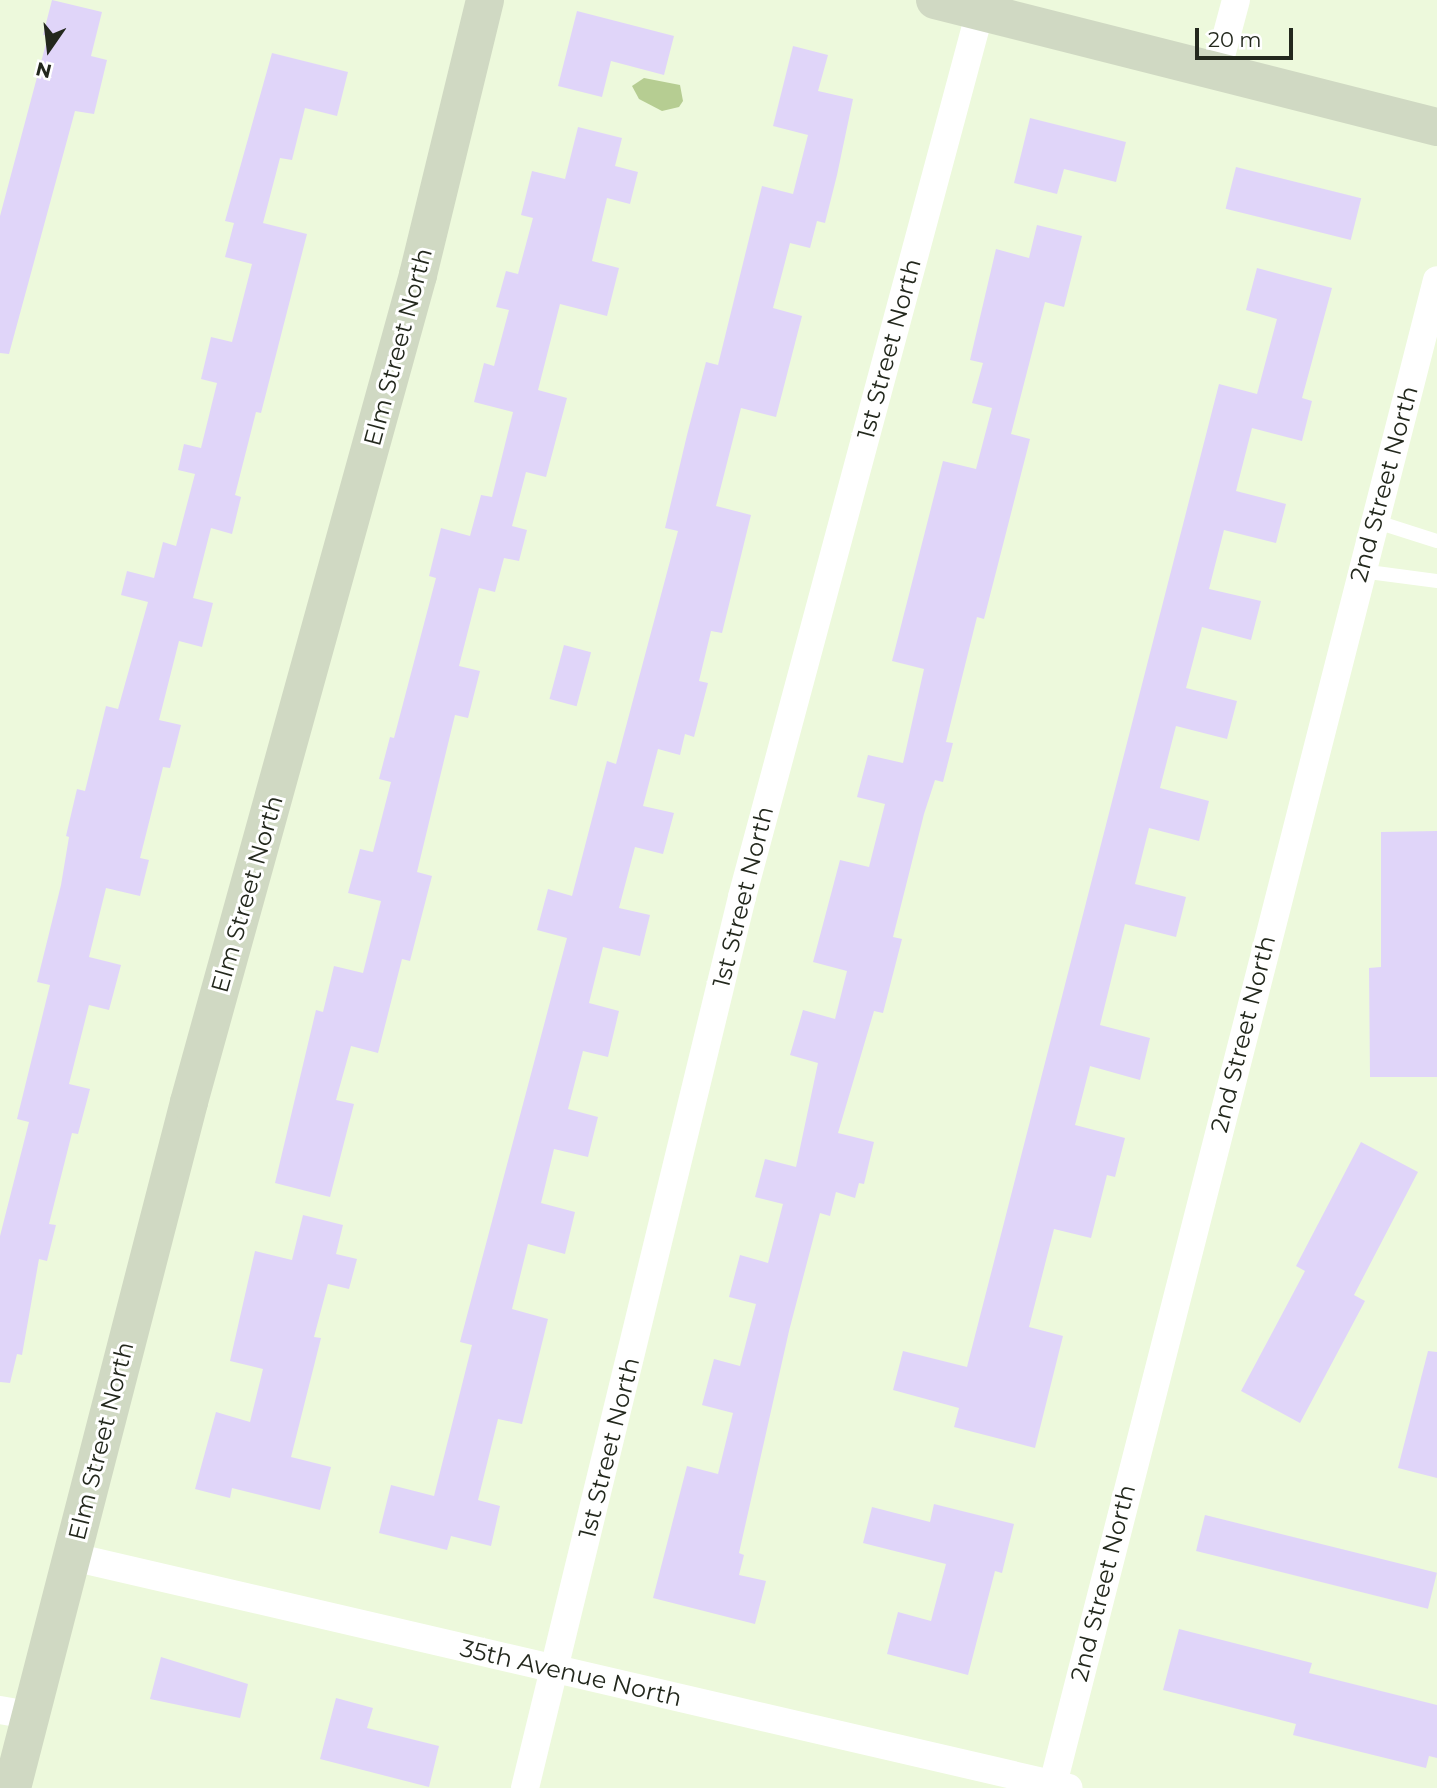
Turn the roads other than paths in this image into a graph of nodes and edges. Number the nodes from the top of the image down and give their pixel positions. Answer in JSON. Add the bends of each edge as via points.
{"nodes":[{"id":1,"x":485,"y":0,"type":"edge"},
{"id":2,"x":935,"y":0,"type":"edge"},
{"id":3,"x":1236,"y":0,"type":"edge"},
{"id":4,"x":980,"y":10,"type":"junction"},
{"id":5,"x":1217,"y":71,"type":"junction"},
{"id":6,"x":1437,"y":127,"type":"edge"},
{"id":7,"x":1437,"y":280,"type":"edge"},
{"id":8,"x":1374,"y":522,"type":"junction"},
{"id":9,"x":1437,"y":541,"type":"edge"},
{"id":10,"x":1361,"y":571,"type":"junction"},
{"id":11,"x":1437,"y":581,"type":"edge"},
{"id":12,"x":73,"y":1557,"type":"junction"},
{"id":13,"x":555,"y":1669,"type":"junction"},
{"id":14,"x":14,"y":1713,"type":"edge"},
{"id":15,"x":1058,"y":1787,"type":"edge"},
{"id":16,"x":12,"y":1788,"type":"edge"},
{"id":17,"x":524,"y":1788,"type":"edge"}],
"edges":[{"from":1,"to":12,"type":"street","name":"Elm Street North","via":[[418,275],[189,1102]]},
{"from":2,"to":4,"type":"street"},
{"from":3,"to":5,"type":"street"},
{"from":4,"to":5,"type":"street"},
{"from":4,"to":13,"type":"street","name":"1st Street North","via":[[742,897]]},
{"from":5,"to":6,"type":"street"},
{"from":7,"to":8,"type":"street","name":"2nd Street North"},
{"from":8,"to":9,"type":"lane"},
{"from":8,"to":10,"type":"street","name":"2nd Street North"},
{"from":10,"to":11,"type":"lane"},
{"from":10,"to":15,"type":"street","name":"2nd Street North"},
{"from":12,"to":13,"type":"street","name":"35th Avenue North"},
{"from":12,"to":14,"type":"street","name":"Elm Street North"},
{"from":13,"to":15,"type":"street","name":"35th Avenue North"},
{"from":13,"to":17,"type":"street","name":"1st Street North"},
{"from":14,"to":16,"type":"street","name":"Elm Street North"}]}
